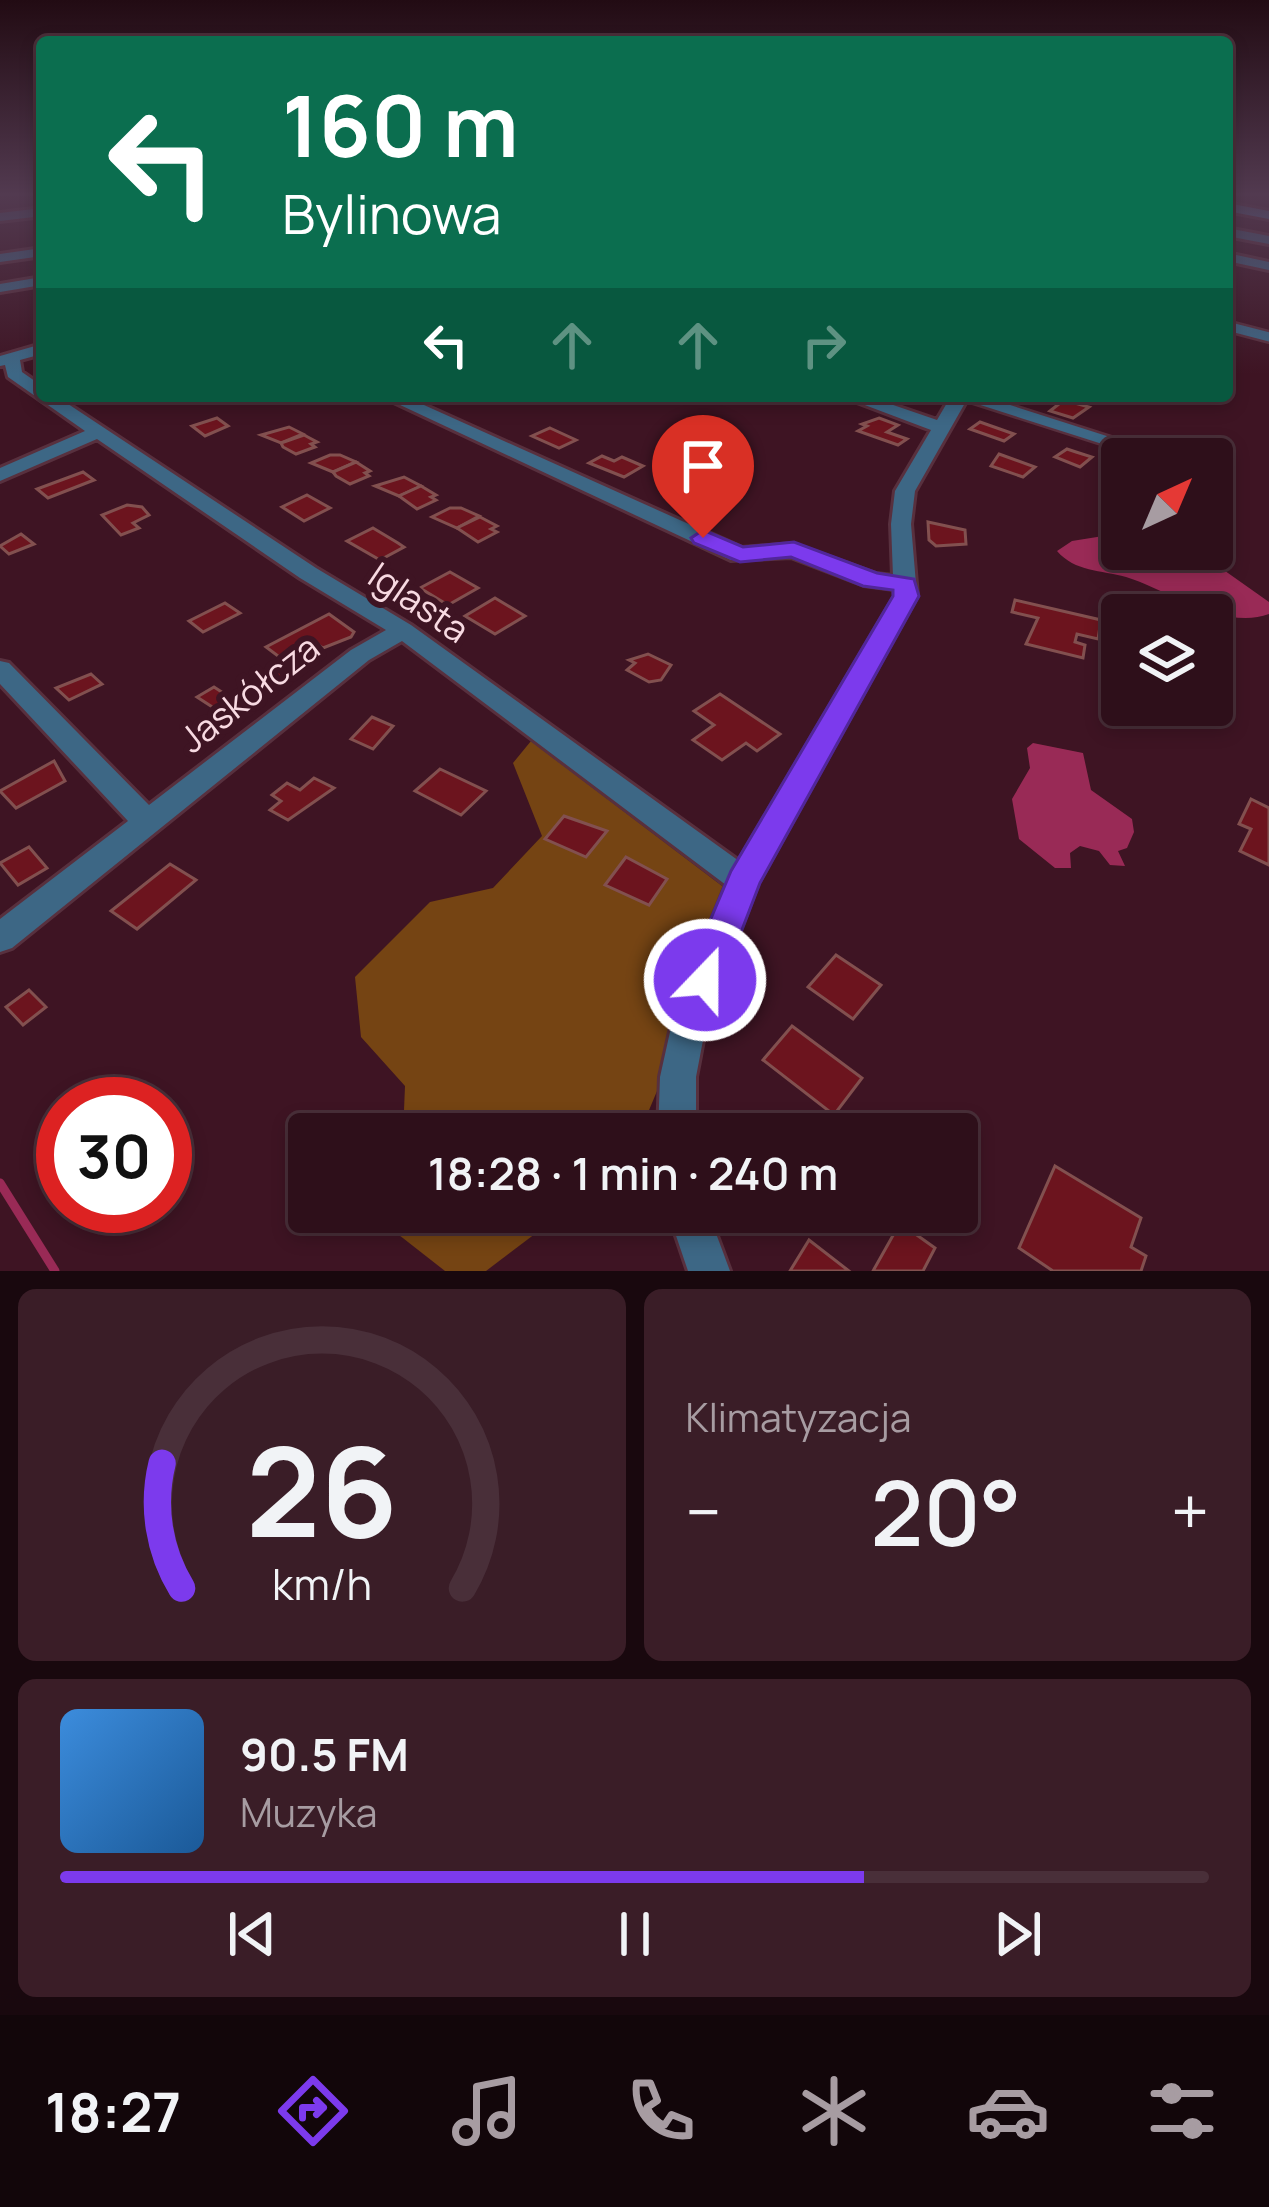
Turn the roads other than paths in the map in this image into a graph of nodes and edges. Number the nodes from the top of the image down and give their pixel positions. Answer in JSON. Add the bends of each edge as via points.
{"nodes":[{"id":1,"x":1233,"y":258,"type":"edge"},
{"id":2,"x":1269,"y":266,"type":"edge"},
{"id":3,"x":36,"y":282,"type":"edge"},
{"id":4,"x":0,"y":288,"type":"edge"},
{"id":5,"x":1233,"y":328,"type":"edge"},
{"id":6,"x":1269,"y":337,"type":"edge"},
{"id":7,"x":36,"y":352,"type":"edge"},
{"id":8,"x":7,"y":366,"type":"edge"},
{"id":9,"x":36,"y":389,"type":"edge"},
{"id":10,"x":54,"y":402,"type":"edge"},
{"id":11,"x":403,"y":402,"type":"edge"},
{"id":12,"x":867,"y":402,"type":"edge"},
{"id":13,"x":959,"y":402,"type":"edge"},
{"id":14,"x":982,"y":402,"type":"edge"},
{"id":15,"x":940,"y":427,"type":"junction"},
{"id":16,"x":98,"y":432,"type":"junction"},
{"id":17,"x":1101,"y":439,"type":"edge"},
{"id":18,"x":0,"y":475,"type":"edge"},
{"id":19,"x":905,"y":584,"type":"junction"},
{"id":20,"x":403,"y":630,"type":"junction"},
{"id":21,"x":0,"y":669,"type":"edge"},
{"id":22,"x":148,"y":824,"type":"junction"},
{"id":23,"x":743,"y":881,"type":"junction"},
{"id":24,"x":0,"y":938,"type":"edge"},
{"id":25,"x":677,"y":1113,"type":"edge"},
{"id":26,"x":695,"y":1233,"type":"edge"},
{"id":27,"x":709,"y":1271,"type":"edge"}],
"edges":[{"from":1,"to":2,"type":"street"},
{"from":3,"to":4,"type":"street"},
{"from":5,"to":6,"type":"lane"},
{"from":7,"to":8,"type":"street"},
{"from":8,"to":9,"type":"street","name":"Iglasta"},
{"from":10,"to":16,"type":"street","name":"Iglasta"},
{"from":11,"to":19,"type":"street","via":[[740,555],[794,550]]},
{"from":12,"to":15,"type":"street"},
{"from":13,"to":15,"type":"street"},
{"from":14,"to":17,"type":"lane"},
{"from":15,"to":19,"type":"street","via":[[905,491]]},
{"from":16,"to":18,"type":"street"},
{"from":16,"to":20,"type":"street","name":"Iglasta"},
{"from":19,"to":23,"type":"street","via":[[899,610]]},
{"from":20,"to":22,"type":"street","name":"Jaskółcza","via":[[360,655]]},
{"from":20,"to":23,"type":"street","name":"Iglasta"},
{"from":21,"to":22,"type":"street"},
{"from":22,"to":24,"type":"street","name":"Jaskółcza"},
{"from":23,"to":25,"type":"street","via":[[691,1014]]},
{"from":26,"to":27,"type":"street"}]}
